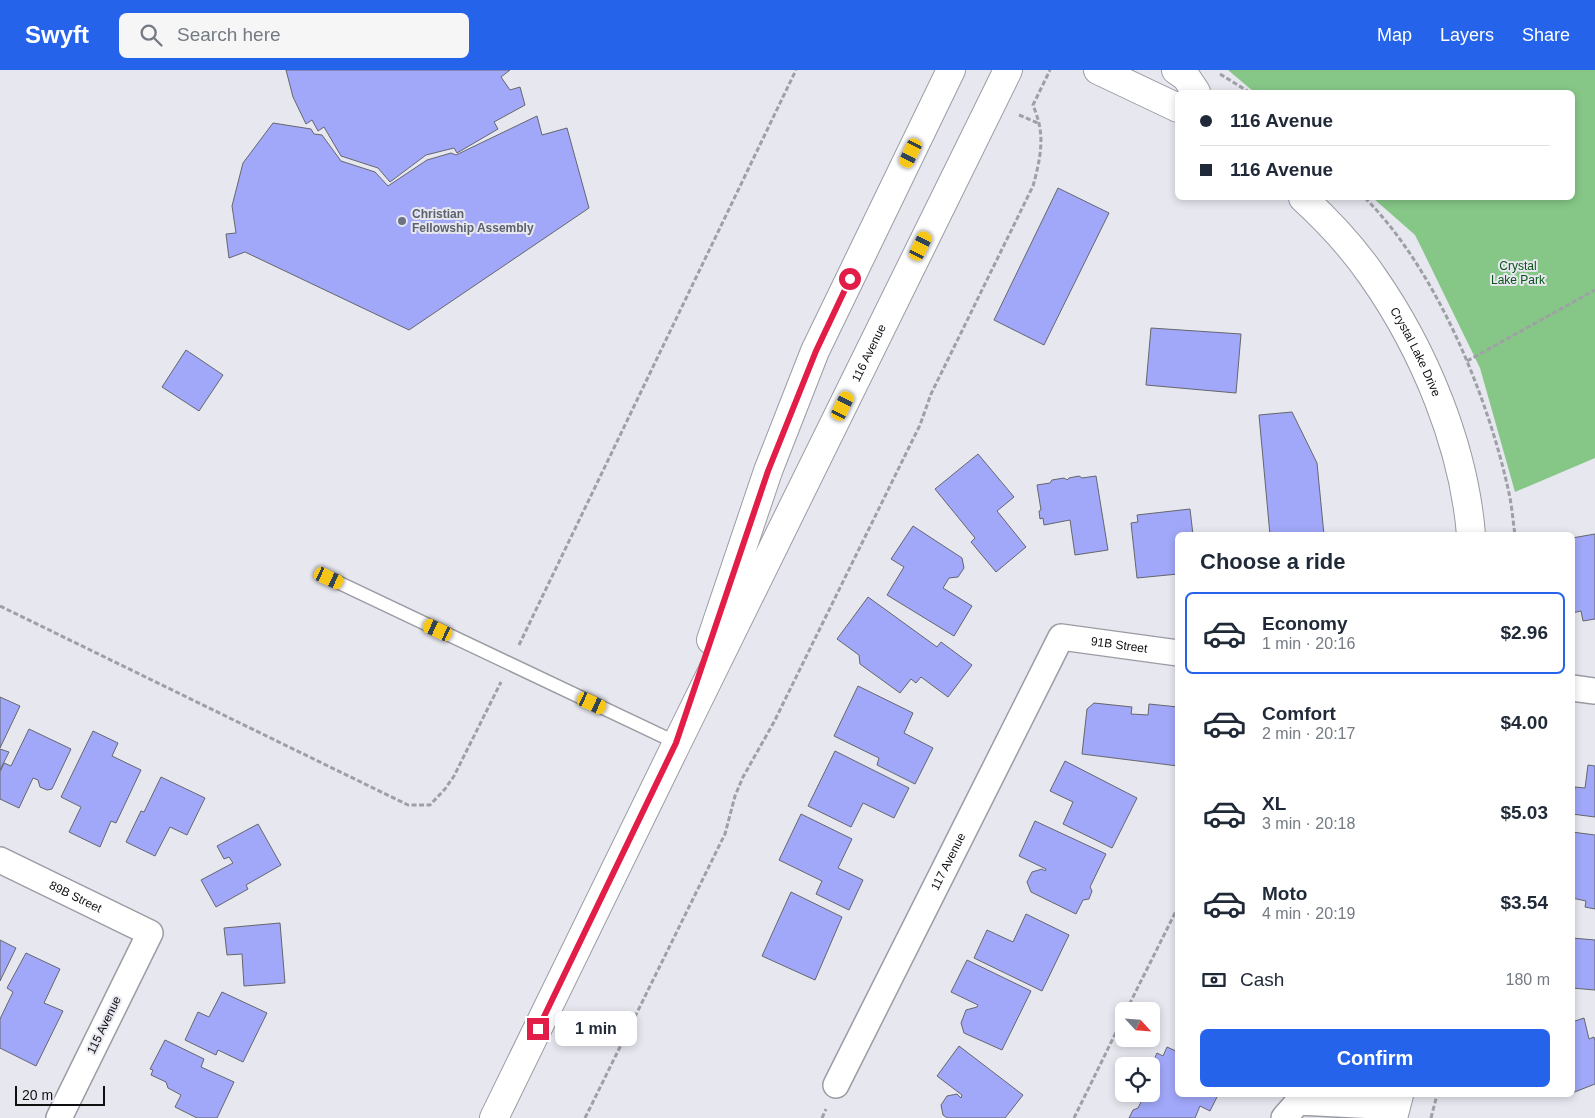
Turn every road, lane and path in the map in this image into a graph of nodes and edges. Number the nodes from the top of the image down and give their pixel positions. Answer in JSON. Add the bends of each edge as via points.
{"nodes":[{"id":1,"x":796,"y":70,"type":"edge"},
{"id":2,"x":951,"y":70,"type":"edge"},
{"id":3,"x":1008,"y":70,"type":"edge"},
{"id":4,"x":1050,"y":70,"type":"edge"},
{"id":5,"x":1098,"y":70,"type":"edge"},
{"id":6,"x":1176,"y":70,"type":"edge"},
{"id":7,"x":1213,"y":70,"type":"edge"},
{"id":8,"x":1195,"y":90,"type":"edge"},
{"id":9,"x":1245,"y":90,"type":"edge"},
{"id":10,"x":1175,"y":107,"type":"edge"},
{"id":11,"x":1015,"y":113,"type":"dead end"},
{"id":12,"x":1039,"y":123,"type":"junction"},
{"id":13,"x":1305,"y":200,"type":"edge"},
{"id":14,"x":1367,"y":200,"type":"edge"},
{"id":15,"x":1595,"y":290,"type":"edge"},
{"id":16,"x":1467,"y":361,"type":"junction"},
{"id":17,"x":1471,"y":532,"type":"edge"},
{"id":18,"x":1515,"y":532,"type":"edge"},
{"id":19,"x":329,"y":578,"type":"dead end"},
{"id":20,"x":0,"y":606,"type":"edge"},
{"id":21,"x":1061,"y":637,"type":"joint"},
{"id":22,"x":1175,"y":653,"type":"edge"},
{"id":23,"x":510,"y":664,"type":"junction"},
{"id":24,"x":1575,"y":688,"type":"edge"},
{"id":25,"x":1595,"y":691,"type":"edge"},
{"id":26,"x":676,"y":743,"type":"junction"},
{"id":27,"x":0,"y":860,"type":"edge"},
{"id":28,"x":1175,"y":914,"type":"edge"},
{"id":29,"x":150,"y":933,"type":"joint"},
{"id":30,"x":1131,"y":1002,"type":"edge"},
{"id":31,"x":1115,"y":1034,"type":"edge"},
{"id":32,"x":836,"y":1085,"type":"dead end"},
{"id":33,"x":1436,"y":1097,"type":"edge"},
{"id":34,"x":1396,"y":1107,"type":"edge"},
{"id":35,"x":58,"y":1118,"type":"edge"},
{"id":36,"x":494,"y":1118,"type":"edge"},
{"id":37,"x":585,"y":1118,"type":"edge"},
{"id":38,"x":1074,"y":1118,"type":"edge"},
{"id":39,"x":1284,"y":1118,"type":"edge"},
{"id":40,"x":1431,"y":1118,"type":"edge"}],
"edges":[{"from":1,"to":23,"type":"path"},
{"from":2,"to":26,"type":"main road","name":"116 Avenue","via":[[816,351],[768,471]]},
{"from":3,"to":26,"type":"main road","name":"116 Avenue"},
{"from":4,"to":12,"type":"path","via":[[1033,105]]},
{"from":5,"to":10,"type":"main road"},
{"from":6,"to":8,"type":"main road","via":[[1186,77]]},
{"from":7,"to":9,"type":"path"},
{"from":11,"to":12,"type":"path"},
{"from":12,"to":37,"type":"path","via":[[1041,143],[1033,186],[931,394],[920,425],[886,495],[774,722],[743,777],[725,834]]},
{"from":13,"to":17,"type":"main road","name":"Crystal Lake Drive","via":[[1324,217],[1373,277],[1401,321],[1427,373],[1451,438],[1468,502]]},
{"from":14,"to":16,"type":"path","via":[[1426,278]]},
{"from":15,"to":16,"type":"path"},
{"from":16,"to":18,"type":"path","via":[[1510,494]]},
{"from":19,"to":23,"type":"lane"},
{"from":20,"to":23,"type":"path","via":[[408,805],[430,805],[445,789]]},
{"from":21,"to":22,"type":"street","name":"91B Street"},
{"from":21,"to":32,"type":"street","name":"117 Avenue"},
{"from":23,"to":26,"type":"lane"},
{"from":24,"to":25,"type":"street"},
{"from":26,"to":36,"type":"main road","name":"116 Avenue"},
{"from":27,"to":29,"type":"street","name":"89B Street"},
{"from":28,"to":30,"type":"path"},
{"from":29,"to":35,"type":"street","name":"115 Avenue"},
{"from":31,"to":38,"type":"path"},
{"from":33,"to":40,"type":"path"},
{"from":34,"to":39,"type":"street","via":[[1298,1102]]}]}
